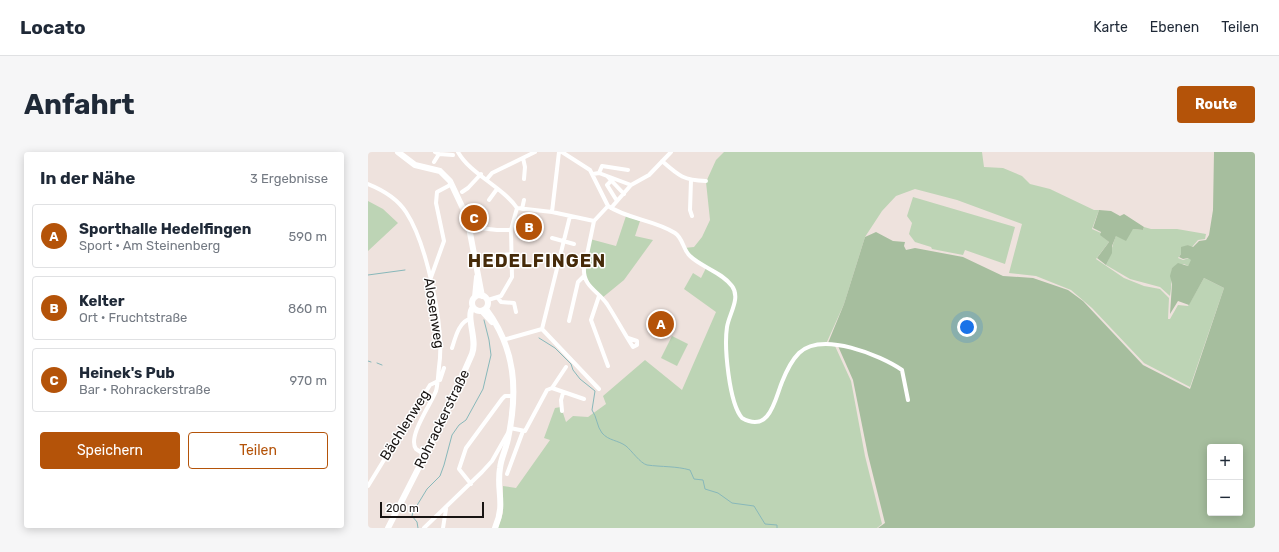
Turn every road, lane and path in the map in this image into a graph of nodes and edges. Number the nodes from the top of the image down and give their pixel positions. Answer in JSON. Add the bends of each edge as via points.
{"nodes":[{"id":1,"x":398,"y":152,"type":"edge"},
{"id":2,"x":458,"y":152,"type":"edge"},
{"id":3,"x":535,"y":152,"type":"edge"},
{"id":4,"x":559,"y":152,"type":"edge"},
{"id":5,"x":562,"y":152,"type":"edge"},
{"id":6,"x":671,"y":152,"type":"edge"},
{"id":7,"x":437,"y":153,"type":"edge"},
{"id":8,"x":453,"y":155,"type":"dead end"},
{"id":9,"x":523,"y":158,"type":"junction"},
{"id":10,"x":662,"y":161,"type":"junction"},
{"id":11,"x":434,"y":162,"type":"dead end"},
{"id":12,"x":628,"y":170,"type":"dead end"},
{"id":13,"x":599,"y":173,"type":"junction"},
{"id":14,"x":481,"y":174,"type":"junction"},
{"id":15,"x":593,"y":174,"type":"junction"},
{"id":16,"x":607,"y":176,"type":"junction"},
{"id":17,"x":487,"y":179,"type":"junction"},
{"id":18,"x":524,"y":179,"type":"dead end"},
{"id":19,"x":610,"y":180,"type":"junction"},
{"id":20,"x":691,"y":180,"type":"junction"},
{"id":21,"x":706,"y":181,"type":"dead end"},
{"id":22,"x":368,"y":184,"type":"edge"},
{"id":23,"x":452,"y":184,"type":"junction"},
{"id":24,"x":631,"y":185,"type":"junction"},
{"id":25,"x":497,"y":189,"type":"junction"},
{"id":26,"x":462,"y":192,"type":"dead end"},
{"id":27,"x":624,"y":194,"type":"junction"},
{"id":28,"x":489,"y":200,"type":"dead end"},
{"id":29,"x":524,"y":200,"type":"dead end"},
{"id":30,"x":617,"y":201,"type":"junction"},
{"id":31,"x":609,"y":207,"type":"junction"},
{"id":32,"x":517,"y":208,"type":"junction"},
{"id":33,"x":522,"y":209,"type":"junction"},
{"id":34,"x":552,"y":212,"type":"junction"},
{"id":35,"x":570,"y":216,"type":"junction"},
{"id":36,"x":692,"y":216,"type":"dead end"},
{"id":37,"x":594,"y":221,"type":"junction"},
{"id":38,"x":470,"y":227,"type":"junction"},
{"id":39,"x":511,"y":230,"type":"junction"},
{"id":40,"x":552,"y":238,"type":"dead end"},
{"id":41,"x":564,"y":241,"type":"junction"},
{"id":42,"x":574,"y":244,"type":"dead end"},
{"id":43,"x":512,"y":254,"type":"junction"},
{"id":44,"x":501,"y":257,"type":"junction"},
{"id":45,"x":488,"y":258,"type":"dead end"},
{"id":46,"x":498,"y":266,"type":"dead end"},
{"id":47,"x":477,"y":276,"type":"junction"},
{"id":48,"x":584,"y":276,"type":"junction"},
{"id":49,"x":430,"y":280,"type":"junction"},
{"id":50,"x":482,"y":296,"type":"junction"},
{"id":51,"x":599,"y":296,"type":"junction"},
{"id":52,"x":475,"y":297,"type":"junction"},
{"id":53,"x":498,"y":298,"type":"junction"},
{"id":54,"x":488,"y":300,"type":"junction"},
{"id":55,"x":473,"y":307,"type":"junction"},
{"id":56,"x":484,"y":310,"type":"junction"},
{"id":57,"x":516,"y":312,"type":"dead end"},
{"id":58,"x":470,"y":319,"type":"junction"},
{"id":59,"x":569,"y":321,"type":"dead end"},
{"id":60,"x":542,"y":329,"type":"junction"},
{"id":61,"x":628,"y":338,"type":"dead end"},
{"id":62,"x":503,"y":340,"type":"junction"},
{"id":63,"x":452,"y":348,"type":"dead end"},
{"id":64,"x":608,"y":366,"type":"dead end"},
{"id":65,"x":566,"y":367,"type":"dead end"},
{"id":66,"x":444,"y":368,"type":"dead end"},
{"id":67,"x":437,"y":382,"type":"junction"},
{"id":68,"x":552,"y":388,"type":"junction"},
{"id":69,"x":600,"y":389,"type":"dead end"},
{"id":70,"x":562,"y":394,"type":"junction"},
{"id":71,"x":511,"y":396,"type":"junction"},
{"id":72,"x":584,"y":399,"type":"dead end"},
{"id":73,"x":908,"y":400,"type":"dead end"},
{"id":74,"x":562,"y":411,"type":"dead end"},
{"id":75,"x":509,"y":430,"type":"junction"},
{"id":76,"x":523,"y":431,"type":"junction"},
{"id":77,"x":425,"y":455,"type":"junction"},
{"id":78,"x":507,"y":474,"type":"dead end"},
{"id":79,"x":471,"y":484,"type":"junction"},
{"id":80,"x":368,"y":486,"type":"edge"},
{"id":81,"x":446,"y":509,"type":"junction"},
{"id":82,"x":388,"y":528,"type":"edge"},
{"id":83,"x":424,"y":528,"type":"edge"},
{"id":84,"x":443,"y":528,"type":"edge"},
{"id":85,"x":495,"y":528,"type":"edge"}],
"edges":[{"from":1,"to":23,"type":"main road","via":[[415,165],[442,173]]},
{"from":2,"to":14,"type":"street"},
{"from":3,"to":9,"type":"street"},
{"from":4,"to":34,"type":"street"},
{"from":5,"to":15,"type":"street"},
{"from":6,"to":10,"type":"street"},
{"from":7,"to":8,"type":"street"},
{"from":7,"to":11,"type":"street"},
{"from":9,"to":17,"type":"street","via":[[492,173]]},
{"from":9,"to":18,"type":"street"},
{"from":10,"to":20,"type":"street","via":[[679,176]]},
{"from":10,"to":24,"type":"street","via":[[649,175]]},
{"from":12,"to":13,"type":"street","via":[[602,166]]},
{"from":13,"to":15,"type":"street"},
{"from":13,"to":16,"type":"street"},
{"from":14,"to":17,"type":"street"},
{"from":14,"to":26,"type":"street"},
{"from":15,"to":31,"type":"street"},
{"from":16,"to":19,"type":"street"},
{"from":16,"to":24,"type":"street"},
{"from":17,"to":25,"type":"street"},
{"from":19,"to":27,"type":"street"},
{"from":19,"to":30,"type":"street","via":[[606,185]]},
{"from":20,"to":21,"type":"street"},
{"from":20,"to":36,"type":"street"},
{"from":22,"to":49,"type":"street","name":"Alosenweg","via":[[392,196],[406,212],[417,234]]},
{"from":23,"to":38,"type":"main road"},
{"from":23,"to":49,"type":"street","via":[[437,192],[436,203],[444,244]]},
{"from":24,"to":27,"type":"street"},
{"from":25,"to":28,"type":"street"},
{"from":25,"to":32,"type":"street"},
{"from":27,"to":30,"type":"street"},
{"from":29,"to":33,"type":"street"},
{"from":30,"to":31,"type":"street"},
{"from":31,"to":37,"type":"street"},
{"from":31,"to":73,"type":"street","via":[[675,233],[688,255],[708,266],[735,290],[735,301],[727,327],[727,343],[731,391],[742,418],[754,422],[766,418],[773,409],[788,370],[798,354],[805,349],[828,343],[875,356],[902,370]]},
{"from":32,"to":33,"type":"street"},
{"from":32,"to":39,"type":"street"},
{"from":33,"to":34,"type":"street"},
{"from":34,"to":35,"type":"street"},
{"from":35,"to":37,"type":"street"},
{"from":35,"to":41,"type":"street"},
{"from":37,"to":48,"type":"street"},
{"from":38,"to":39,"type":"street"},
{"from":38,"to":47,"type":"main road"},
{"from":39,"to":43,"type":"street"},
{"from":40,"to":41,"type":"street"},
{"from":41,"to":42,"type":"street"},
{"from":41,"to":60,"type":"street"},
{"from":43,"to":44,"type":"street"},
{"from":43,"to":53,"type":"street","via":[[512,277],[505,292]]},
{"from":44,"to":45,"type":"street"},
{"from":44,"to":46,"type":"street"},
{"from":47,"to":50,"type":"main road"},
{"from":47,"to":52,"type":"main road"},
{"from":48,"to":51,"type":"street"},
{"from":48,"to":59,"type":"street","via":[[578,282]]},
{"from":49,"to":67,"type":"street","name":"Alosenweg","via":[[441,346]]},
{"from":50,"to":52,"type":"main road"},
{"from":50,"to":54,"type":"main road"},
{"from":51,"to":61,"type":"street","via":[[607,304]]},
{"from":51,"to":64,"type":"street","via":[[591,320]]},
{"from":52,"to":55,"type":"main road","via":[[472,301]]},
{"from":53,"to":54,"type":"street"},
{"from":53,"to":57,"type":"street","via":[[501,302],[514,303]]},
{"from":54,"to":56,"type":"main road"},
{"from":55,"to":56,"type":"main road","via":[[476,310]]},
{"from":55,"to":58,"type":"main road","name":"Rohrackerstraße"},
{"from":56,"to":62,"type":"main road"},
{"from":58,"to":63,"type":"street","via":[[465,321]]},
{"from":58,"to":77,"type":"main road","name":"Rohrackerstraße","via":[[474,349],[451,404]]},
{"from":60,"to":62,"type":"street"},
{"from":60,"to":69,"type":"street"},
{"from":62,"to":71,"type":"main road"},
{"from":65,"to":68,"type":"street"},
{"from":66,"to":67,"type":"street","name":"Bächlenweg"},
{"from":67,"to":77,"type":"street","name":"Alosenweg","via":[[436,392],[414,439],[416,450]]},
{"from":67,"to":80,"type":"street","name":"Bächlenweg","via":[[430,385]]},
{"from":68,"to":70,"type":"street"},
{"from":68,"to":76,"type":"street","via":[[544,393]]},
{"from":70,"to":72,"type":"street"},
{"from":70,"to":74,"type":"street"},
{"from":71,"to":75,"type":"main road"},
{"from":71,"to":79,"type":"street","via":[[502,399],[466,448],[459,469]]},
{"from":75,"to":76,"type":"street"},
{"from":75,"to":79,"type":"street","via":[[492,461]]},
{"from":75,"to":85,"type":"main road","via":[[500,469],[502,506]]},
{"from":76,"to":78,"type":"street"},
{"from":77,"to":82,"type":"main road","name":"Rohrackerstraße"},
{"from":79,"to":81,"type":"street"},
{"from":81,"to":83,"type":"street"},
{"from":81,"to":84,"type":"street"}]}
